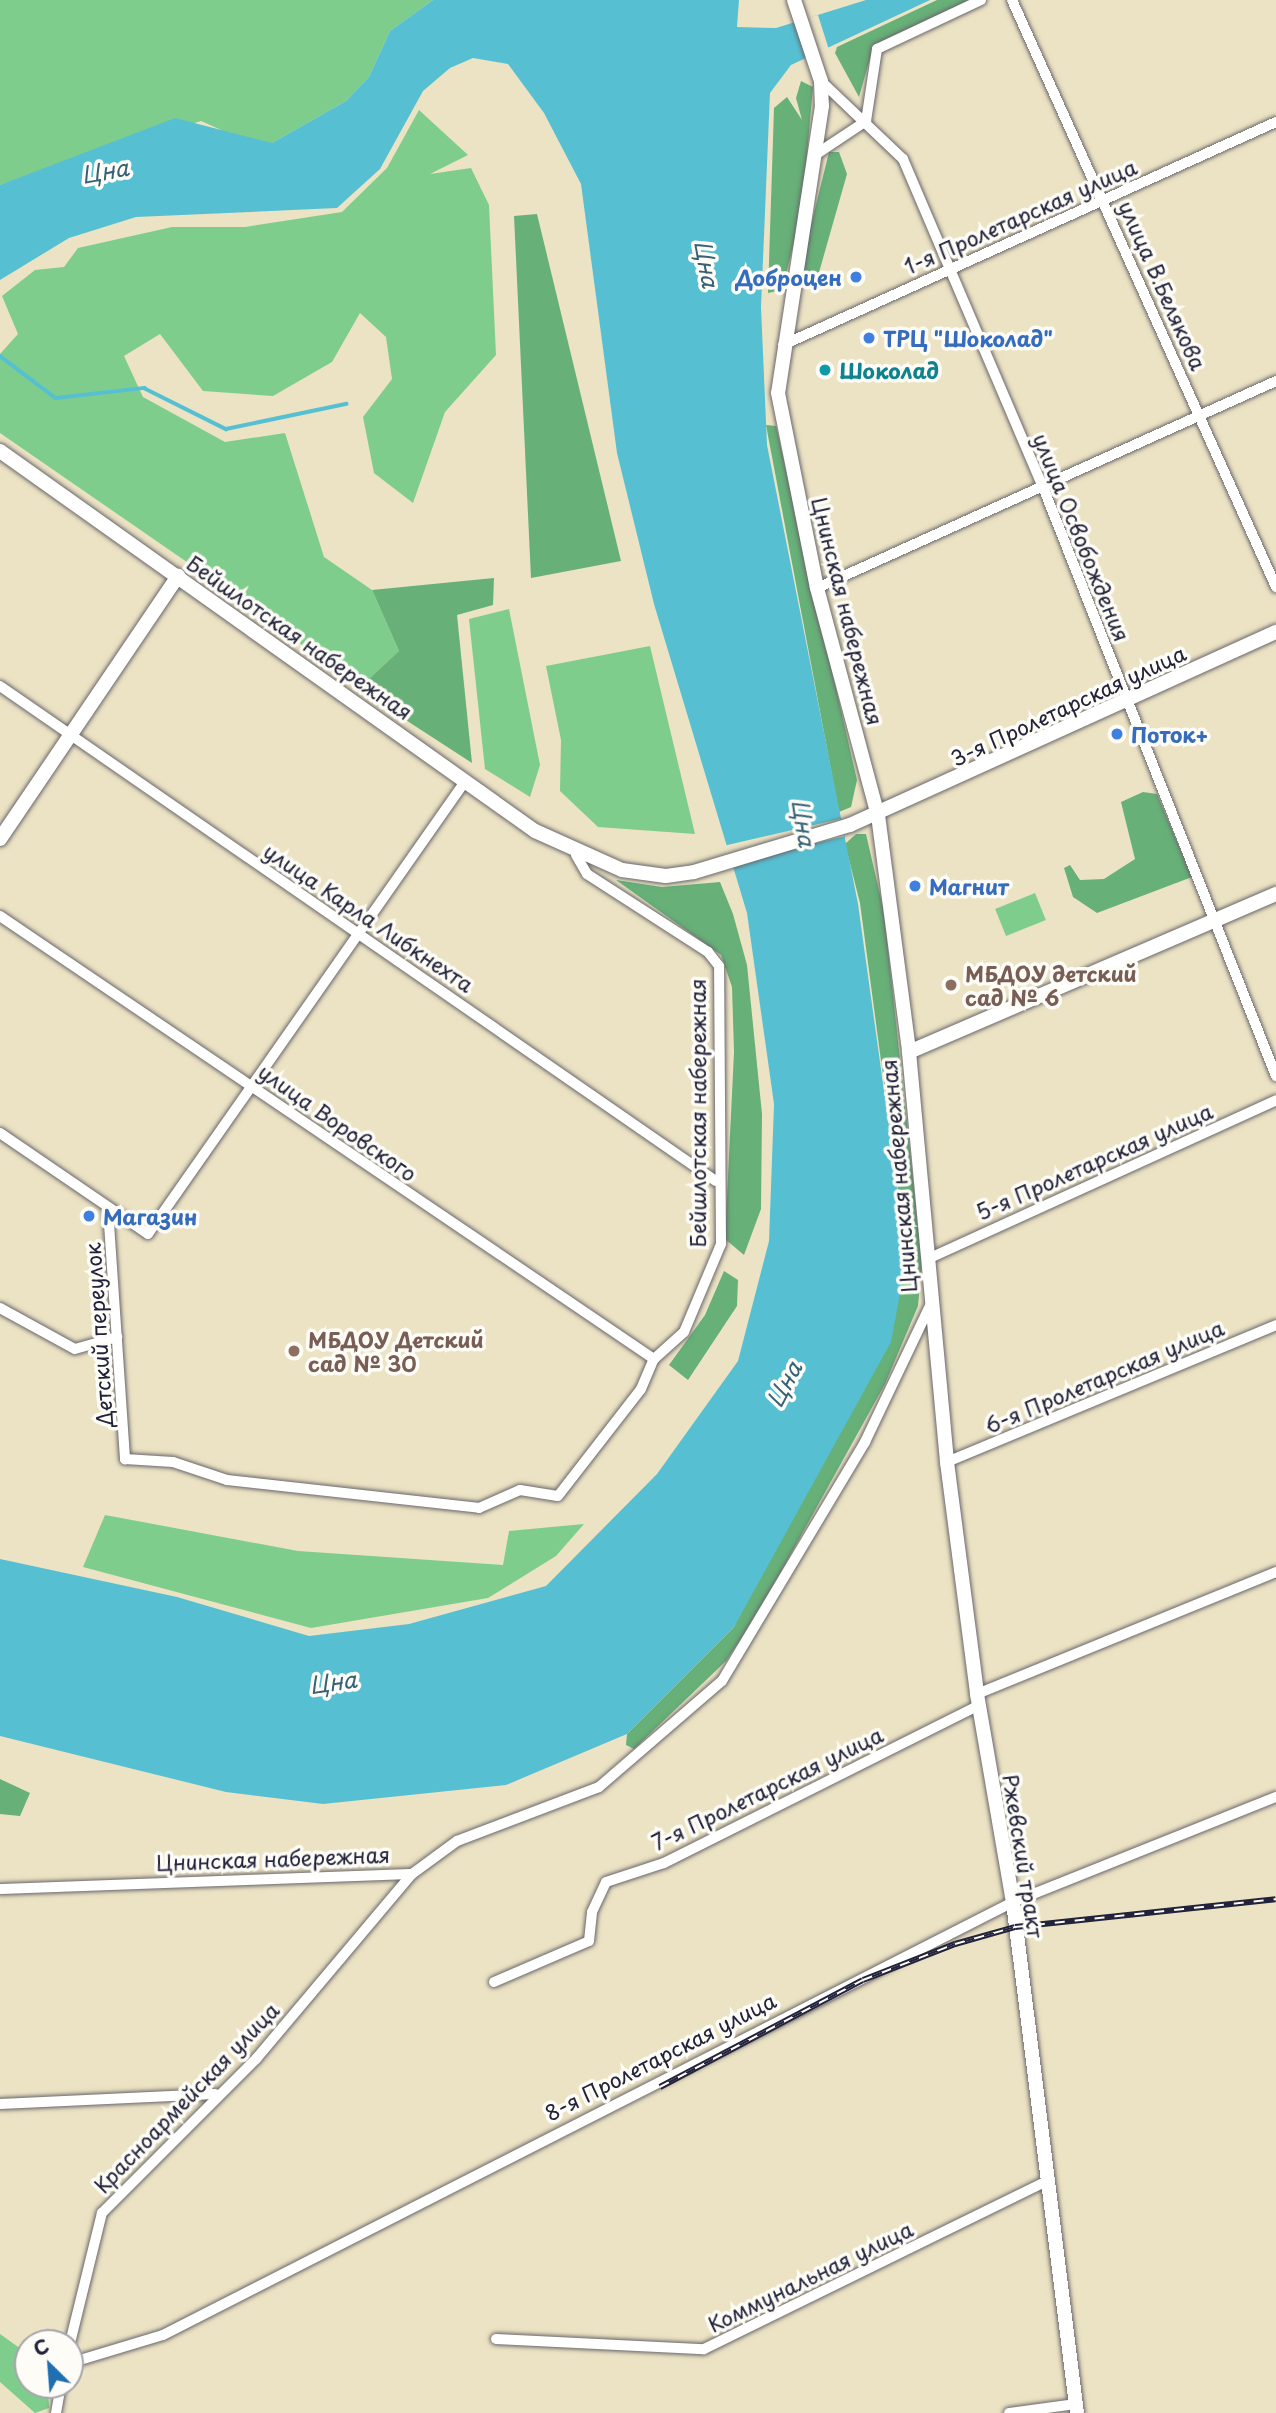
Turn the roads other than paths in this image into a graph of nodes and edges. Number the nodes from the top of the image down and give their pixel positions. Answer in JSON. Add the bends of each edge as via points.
{"nodes":[{"id":1,"x":794,"y":0,"type":"edge"},
{"id":2,"x":981,"y":0,"type":"edge"},
{"id":3,"x":1012,"y":0,"type":"edge"},
{"id":4,"x":821,"y":81,"type":"junction"},
{"id":5,"x":866,"y":121,"type":"junction"},
{"id":6,"x":1276,"y":122,"type":"edge"},
{"id":7,"x":818,"y":153,"type":"junction"},
{"id":8,"x":1104,"y":200,"type":"junction"},
{"id":9,"x":951,"y":266,"type":"junction"},
{"id":10,"x":780,"y":346,"type":"junction"},
{"id":11,"x":1276,"y":381,"type":"edge"},
{"id":12,"x":1199,"y":415,"type":"junction"},
{"id":13,"x":0,"y":451,"type":"edge"},
{"id":14,"x":1041,"y":482,"type":"junction"},
{"id":15,"x":178,"y":576,"type":"junction"},
{"id":16,"x":1276,"y":587,"type":"edge"},
{"id":17,"x":817,"y":588,"type":"junction"},
{"id":18,"x":1276,"y":632,"type":"edge"},
{"id":19,"x":0,"y":686,"type":"edge"},
{"id":20,"x":1127,"y":701,"type":"junction"},
{"id":21,"x":68,"y":738,"type":"junction"},
{"id":22,"x":466,"y":780,"type":"junction"},
{"id":23,"x":878,"y":815,"type":"junction"},
{"id":24,"x":850,"y":825,"type":"joint"},
{"id":25,"x":0,"y":839,"type":"edge"},
{"id":26,"x":576,"y":855,"type":"junction"},
{"id":27,"x":1276,"y":894,"type":"edge"},
{"id":28,"x":0,"y":916,"type":"edge"},
{"id":29,"x":1214,"y":922,"type":"junction"},
{"id":30,"x":360,"y":933,"type":"junction"},
{"id":31,"x":909,"y":1052,"type":"junction"},
{"id":32,"x":1276,"y":1076,"type":"edge"},
{"id":33,"x":256,"y":1088,"type":"junction"},
{"id":34,"x":1276,"y":1100,"type":"edge"},
{"id":35,"x":0,"y":1133,"type":"edge"},
{"id":36,"x":716,"y":1181,"type":"junction"},
{"id":37,"x":108,"y":1209,"type":"junction"},
{"id":38,"x":930,"y":1258,"type":"junction"},
{"id":39,"x":930,"y":1306,"type":"junction"},
{"id":40,"x":0,"y":1308,"type":"edge"},
{"id":41,"x":1276,"y":1325,"type":"edge"},
{"id":42,"x":117,"y":1337,"type":"junction"},
{"id":43,"x":654,"y":1359,"type":"junction"},
{"id":44,"x":125,"y":1459,"type":"joint"},
{"id":45,"x":947,"y":1462,"type":"junction"},
{"id":46,"x":1276,"y":1572,"type":"edge"},
{"id":47,"x":978,"y":1700,"type":"junction"},
{"id":48,"x":1276,"y":1797,"type":"edge"},
{"id":49,"x":412,"y":1874,"type":"junction"},
{"id":50,"x":0,"y":1889,"type":"edge"},
{"id":51,"x":1013,"y":1902,"type":"junction"},
{"id":52,"x":495,"y":1982,"type":"dead end"},
{"id":53,"x":215,"y":2094,"type":"junction"},
{"id":54,"x":0,"y":2104,"type":"edge"},
{"id":55,"x":1045,"y":2182,"type":"junction"},
{"id":56,"x":73,"y":2329,"type":"edge"},
{"id":57,"x":496,"y":2339,"type":"dead end"},
{"id":58,"x":84,"y":2359,"type":"edge"},
{"id":59,"x":1076,"y":2409,"type":"edge"},
{"id":60,"x":1009,"y":2413,"type":"edge"}],
"edges":[{"from":1,"to":4,"type":"main road","name":"Цнинская набережная"},
{"from":2,"to":5,"type":"street","via":[[877,49]]},
{"from":3,"to":8,"type":"street","name":"улица В.Белякова"},
{"from":4,"to":5,"type":"street","name":"улица Освобождения"},
{"from":4,"to":7,"type":"main road","name":"Цнинская набережная"},
{"from":5,"to":7,"type":"street"},
{"from":5,"to":9,"type":"street","name":"улица Освобождения","via":[[903,159]]},
{"from":6,"to":8,"type":"street","name":"1-я Пролетарская улица"},
{"from":7,"to":10,"type":"main road","name":"Цнинская набережная"},
{"from":8,"to":9,"type":"street","name":"1-я Пролетарская улица"},
{"from":8,"to":12,"type":"street","name":"улица В.Белякова"},
{"from":9,"to":10,"type":"street","name":"1-я Пролетарская улица"},
{"from":9,"to":14,"type":"street","name":"улица Освобождения"},
{"from":10,"to":17,"type":"main road","name":"Цнинская набережная","via":[[778,393]]},
{"from":11,"to":12,"type":"street"},
{"from":12,"to":14,"type":"street"},
{"from":12,"to":16,"type":"street","name":"улица В.Белякова"},
{"from":13,"to":15,"type":"main road","name":"Бейшлотская набережная"},
{"from":14,"to":17,"type":"street"},
{"from":14,"to":20,"type":"street","name":"улица Освобождения"},
{"from":15,"to":21,"type":"main road"},
{"from":15,"to":22,"type":"main road","name":"Бейшлотская набережная"},
{"from":17,"to":23,"type":"main road","name":"Цнинская набережная"},
{"from":18,"to":20,"type":"main road","name":"3-я Пролетарская улица"},
{"from":19,"to":21,"type":"street","name":"улица Карла Либкнехта"},
{"from":20,"to":23,"type":"main road","name":"3-я Пролетарская улица"},
{"from":20,"to":29,"type":"street","name":"улица Освобождения"},
{"from":21,"to":25,"type":"main road"},
{"from":21,"to":30,"type":"street","name":"улица Карла Либкнехта"},
{"from":22,"to":26,"type":"main road","name":"Бейшлотская набережная"},
{"from":22,"to":30,"type":"street"},
{"from":23,"to":24,"type":"main road","name":"3-я Пролетарская улица"},
{"from":23,"to":31,"type":"main road","name":"Цнинская набережная"},
{"from":24,"to":26,"type":"main road","name":"Бейшлотская набережная","via":[[718,866],[666,876]]},
{"from":26,"to":36,"type":"street","name":"Бейшлотская набережная","via":[[587,874],[708,952],[719,966],[723,1084]]},
{"from":27,"to":29,"type":"main road"},
{"from":28,"to":33,"type":"street","name":"улица Воровского"},
{"from":29,"to":31,"type":"main road"},
{"from":29,"to":32,"type":"street","name":"улица Освобождения"},
{"from":30,"to":33,"type":"street"},
{"from":30,"to":36,"type":"street","name":"улица Карла Либкнехта"},
{"from":31,"to":38,"type":"main road","name":"Цнинская набережная"},
{"from":33,"to":37,"type":"street","via":[[148,1234]]},
{"from":33,"to":43,"type":"street","name":"улица Воровского"},
{"from":34,"to":38,"type":"street","name":"5-я Пролетарская улица"},
{"from":35,"to":37,"type":"street"},
{"from":36,"to":43,"type":"street","name":"Бейшлотская набережная","via":[[721,1244],[709,1286],[684,1332]]},
{"from":37,"to":42,"type":"street","name":"Детский переулок"},
{"from":38,"to":39,"type":"main road","name":"Цнинская набережная"},
{"from":39,"to":45,"type":"main road","name":"Ржевский тракт"},
{"from":39,"to":49,"type":"street","name":"Цнинская набережная","via":[[865,1442],[722,1681],[599,1787],[457,1841]]},
{"from":40,"to":42,"type":"street","via":[[75,1349]]},
{"from":41,"to":45,"type":"street","name":"6-я Пролетарская улица"},
{"from":42,"to":44,"type":"street","name":"Детский переулок"},
{"from":43,"to":44,"type":"street","name":"Бейшлотская набережная","via":[[641,1389],[558,1496],[520,1490],[479,1508],[227,1480],[173,1462]]},
{"from":45,"to":47,"type":"main road","name":"Ржевский тракт"},
{"from":46,"to":47,"type":"street","name":"7-я Пролетарская улица"},
{"from":47,"to":51,"type":"main road","name":"Ржевский тракт"},
{"from":47,"to":52,"type":"street","name":"7-я Пролетарская улица","via":[[664,1863],[606,1882],[592,1912],[589,1941]]},
{"from":48,"to":51,"type":"street","name":"8-я Пролетарская улица"},
{"from":49,"to":50,"type":"street","name":"Цнинская набережная"},
{"from":49,"to":53,"type":"street","name":"Красноармейская улица","via":[[256,2059]]},
{"from":51,"to":55,"type":"main road","name":"Ржевский тракт"},
{"from":51,"to":58,"type":"street","name":"8-я Пролетарская улица","via":[[163,2334]]},
{"from":53,"to":54,"type":"street"},
{"from":53,"to":56,"type":"street","name":"Красноармейская улица","via":[[102,2213]]},
{"from":55,"to":57,"type":"street","name":"Коммунальная улица","via":[[704,2349]]},
{"from":55,"to":59,"type":"main road","name":"Ржевский тракт"},
{"from":59,"to":60,"type":"street"}]}
